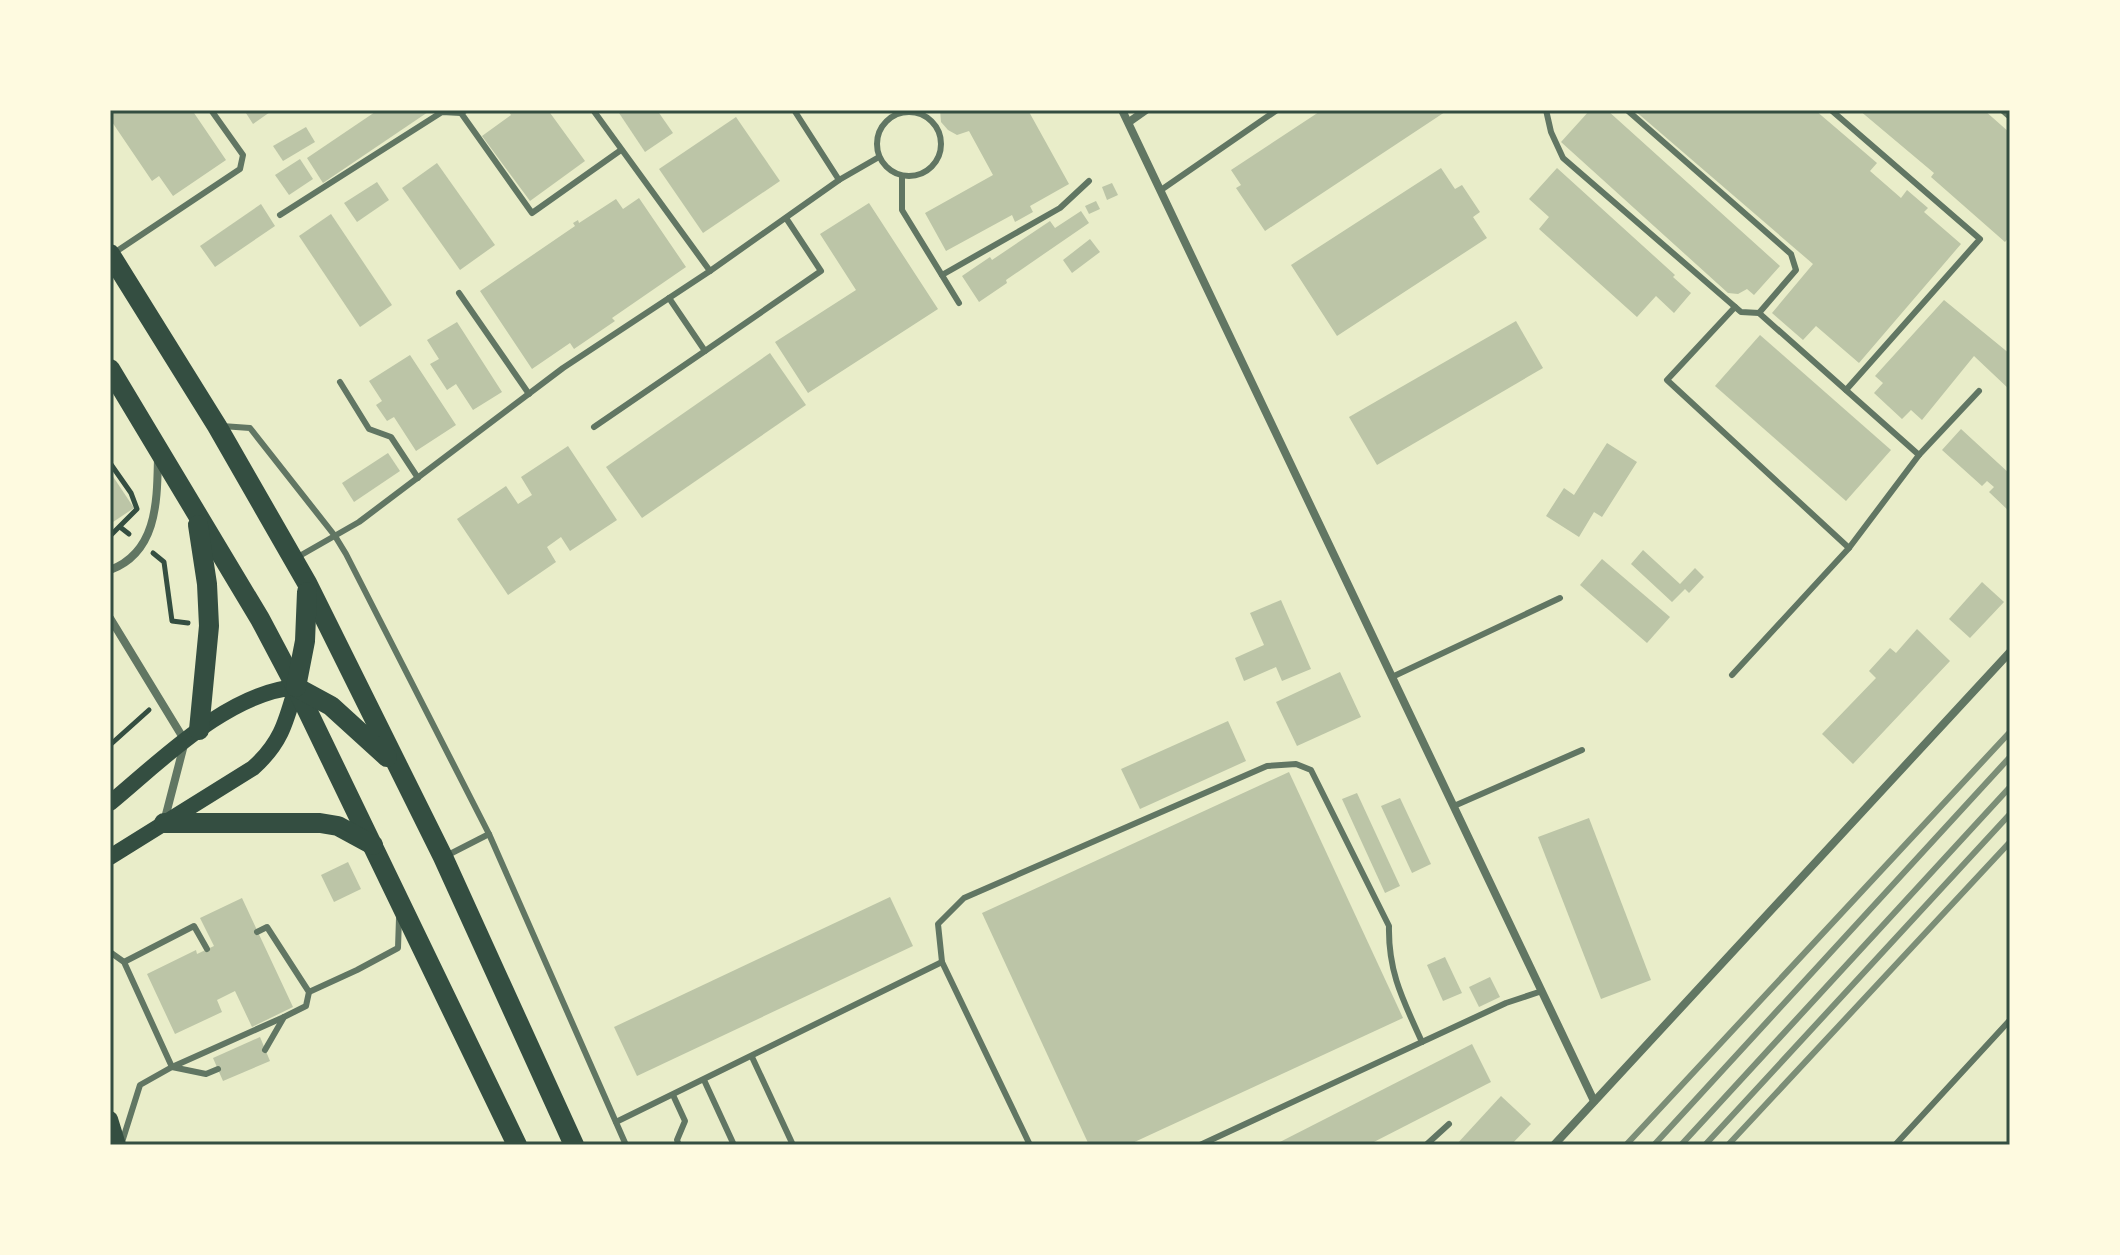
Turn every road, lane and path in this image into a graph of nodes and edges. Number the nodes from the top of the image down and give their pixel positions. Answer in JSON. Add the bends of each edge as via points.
{"nodes":[{"id":1,"x":211,"y":110,"type":"edge"},
{"id":2,"x":593,"y":110,"type":"edge"},
{"id":3,"x":794,"y":110,"type":"edge"},
{"id":4,"x":1122,"y":110,"type":"edge"},
{"id":5,"x":1146,"y":110,"type":"edge"},
{"id":6,"x":1277,"y":110,"type":"edge"},
{"id":7,"x":1546,"y":110,"type":"edge"},
{"id":8,"x":1627,"y":110,"type":"edge"},
{"id":9,"x":1831,"y":110,"type":"edge"},
{"id":10,"x":2002,"y":110,"type":"edge"},
{"id":11,"x":464,"y":112,"type":"edge"},
{"id":12,"x":2010,"y":117,"type":"edge"},
{"id":13,"x":1129,"y":122,"type":"junction"},
{"id":14,"x":621,"y":150,"type":"junction"},
{"id":15,"x":879,"y":157,"type":"junction"},
{"id":16,"x":902,"y":176,"type":"junction"},
{"id":17,"x":839,"y":180,"type":"junction"},
{"id":18,"x":1089,"y":181,"type":"dead end"},
{"id":19,"x":1161,"y":190,"type":"junction"},
{"id":20,"x":280,"y":215,"type":"dead end"},
{"id":21,"x":786,"y":218,"type":"junction"},
{"id":22,"x":110,"y":254,"type":"edge"},
{"id":23,"x":710,"y":271,"type":"junction"},
{"id":24,"x":942,"y":275,"type":"junction"},
{"id":25,"x":459,"y":293,"type":"dead end"},
{"id":26,"x":669,"y":298,"type":"junction"},
{"id":27,"x":959,"y":303,"type":"dead end"},
{"id":28,"x":1735,"y":307,"type":"junction"},
{"id":29,"x":1759,"y":313,"type":"junction"},
{"id":30,"x":705,"y":351,"type":"junction"},
{"id":31,"x":110,"y":369,"type":"edge"},
{"id":32,"x":340,"y":382,"type":"dead end"},
{"id":33,"x":1846,"y":390,"type":"junction"},
{"id":34,"x":1979,"y":391,"type":"dead end"},
{"id":35,"x":529,"y":394,"type":"junction"},
{"id":36,"x":217,"y":426,"type":"junction"},
{"id":37,"x":594,"y":427,"type":"dead end"},
{"id":38,"x":158,"y":448,"type":"junction"},
{"id":39,"x":1919,"y":455,"type":"junction"},
{"id":40,"x":110,"y":463,"type":"edge"},
{"id":41,"x":418,"y":478,"type":"junction"},
{"id":42,"x":196,"y":513,"type":"junction"},
{"id":43,"x":120,"y":527,"type":"junction"},
{"id":44,"x":110,"y":536,"type":"edge"},
{"id":45,"x":335,"y":536,"type":"junction"},
{"id":46,"x":142,"y":544,"type":"junction"},
{"id":47,"x":1849,"y":548,"type":"junction"},
{"id":48,"x":294,"y":559,"type":"junction"},
{"id":49,"x":110,"y":570,"type":"edge"},
{"id":50,"x":307,"y":583,"type":"junction"},
{"id":51,"x":1560,"y":598,"type":"dead end"},
{"id":52,"x":110,"y":618,"type":"edge"},
{"id":53,"x":209,"y":626,"type":"junction"},
{"id":54,"x":2010,"y":652,"type":"edge"},
{"id":55,"x":1732,"y":675,"type":"dead end"},
{"id":56,"x":1392,"y":677,"type":"junction"},
{"id":57,"x":296,"y":687,"type":"junction"},
{"id":58,"x":159,"y":701,"type":"junction"},
{"id":59,"x":192,"y":736,"type":"junction"},
{"id":60,"x":110,"y":745,"type":"edge"},
{"id":61,"x":1582,"y":750,"type":"dead end"},
{"id":62,"x":400,"y":769,"type":"junction"},
{"id":63,"x":110,"y":803,"type":"edge"},
{"id":64,"x":1454,"y":806,"type":"junction"},
{"id":65,"x":164,"y":823,"type":"junction"},
{"id":66,"x":489,"y":834,"type":"junction"},
{"id":67,"x":373,"y":845,"type":"junction"},
{"id":68,"x":110,"y":857,"type":"edge"},
{"id":69,"x":443,"y":857,"type":"junction"},
{"id":70,"x":400,"y":902,"type":"junction"},
{"id":71,"x":257,"y":932,"type":"dead end"},
{"id":72,"x":207,"y":949,"type":"dead end"},
{"id":73,"x":110,"y":952,"type":"edge"},
{"id":74,"x":124,"y":962,"type":"junction"},
{"id":75,"x":942,"y":962,"type":"junction"},
{"id":76,"x":1542,"y":991,"type":"junction"},
{"id":77,"x":309,"y":992,"type":"junction"},
{"id":78,"x":284,"y":1017,"type":"junction"},
{"id":79,"x":2010,"y":1020,"type":"edge"},
{"id":80,"x":1422,"y":1042,"type":"junction"},
{"id":81,"x":265,"y":1050,"type":"dead end"},
{"id":82,"x":752,"y":1057,"type":"junction"},
{"id":83,"x":172,"y":1067,"type":"junction"},
{"id":84,"x":218,"y":1069,"type":"dead end"},
{"id":85,"x":704,"y":1080,"type":"junction"},
{"id":86,"x":673,"y":1095,"type":"junction"},
{"id":87,"x":1594,"y":1101,"type":"junction"},
{"id":88,"x":110,"y":1119,"type":"edge"},
{"id":89,"x":616,"y":1122,"type":"junction"},
{"id":90,"x":1449,"y":1124,"type":"dead end"},
{"id":91,"x":119,"y":1145,"type":"edge"},
{"id":92,"x":517,"y":1145,"type":"edge"},
{"id":93,"x":574,"y":1145,"type":"edge"},
{"id":94,"x":626,"y":1145,"type":"edge"},
{"id":95,"x":679,"y":1145,"type":"edge"},
{"id":96,"x":734,"y":1145,"type":"edge"},
{"id":97,"x":793,"y":1145,"type":"edge"},
{"id":98,"x":1030,"y":1145,"type":"edge"},
{"id":99,"x":1200,"y":1145,"type":"edge"},
{"id":100,"x":1426,"y":1145,"type":"edge"},
{"id":101,"x":1554,"y":1145,"type":"edge"},
{"id":102,"x":1895,"y":1145,"type":"edge"}],
"edges":[{"from":1,"to":22,"type":"lane","via":[[243,155],[240,169]]},
{"from":2,"to":14,"type":"lane"},
{"from":3,"to":17,"type":"lane"},
{"from":4,"to":13,"type":"street"},
{"from":5,"to":13,"type":"street"},
{"from":6,"to":19,"type":"lane"},
{"from":7,"to":28,"type":"lane","via":[[1563,158]]},
{"from":8,"to":29,"type":"lane","via":[[1791,254],[1796,270]]},
{"from":9,"to":33,"type":"lane","via":[[1980,239]]},
{"from":10,"to":12,"type":"lane"},
{"from":11,"to":14,"type":"lane","via":[[532,213]]},
{"from":11,"to":20,"type":"lane","via":[[442,112]]},
{"from":13,"to":19,"type":"street"},
{"from":14,"to":23,"type":"lane"},
{"from":15,"to":16,"type":"lane"},
{"from":15,"to":16,"type":"lane","via":[[876,142],[892,116],[922,115],[941,139],[939,155],[931,168]]},
{"from":15,"to":17,"type":"lane"},
{"from":16,"to":24,"type":"lane","via":[[902,210]]},
{"from":17,"to":21,"type":"lane"},
{"from":18,"to":24,"type":"lane","via":[[1060,208]]},
{"from":19,"to":56,"type":"street"},
{"from":21,"to":23,"type":"lane"},
{"from":21,"to":30,"type":"lane","via":[[821,271]]},
{"from":22,"to":36,"type":"main road"},
{"from":23,"to":26,"type":"lane"},
{"from":24,"to":27,"type":"lane"},
{"from":25,"to":35,"type":"lane"},
{"from":26,"to":30,"type":"lane"},
{"from":26,"to":35,"type":"lane"},
{"from":28,"to":29,"type":"lane"},
{"from":28,"to":47,"type":"lane","via":[[1667,380]]},
{"from":29,"to":33,"type":"lane"},
{"from":30,"to":37,"type":"lane"},
{"from":31,"to":38,"type":"main road"},
{"from":32,"to":41,"type":"lane","via":[[369,429],[391,437]]},
{"from":33,"to":39,"type":"lane"},
{"from":34,"to":39,"type":"lane"},
{"from":35,"to":41,"type":"lane"},
{"from":36,"to":45,"type":"lane","via":[[250,428]]},
{"from":36,"to":48,"type":"main road"},
{"from":38,"to":42,"type":"main road"},
{"from":38,"to":46,"type":"street","via":[[156,510]]},
{"from":39,"to":47,"type":"lane"},
{"from":40,"to":43,"type":"path","via":[[137,509]]},
{"from":41,"to":45,"type":"lane"},
{"from":42,"to":53,"type":"main road"},
{"from":42,"to":57,"type":"main road"},
{"from":43,"to":44,"type":"path"},
{"from":43,"to":46,"type":"path"},
{"from":45,"to":48,"type":"lane"},
{"from":45,"to":66,"type":"lane"},
{"from":46,"to":49,"type":"street","via":[[123,565]]},
{"from":46,"to":53,"type":"path","via":[[164,562],[172,621]]},
{"from":47,"to":55,"type":"lane"},
{"from":48,"to":50,"type":"main road"},
{"from":50,"to":57,"type":"main road","via":[[305,641]]},
{"from":50,"to":62,"type":"main road"},
{"from":51,"to":56,"type":"lane"},
{"from":52,"to":58,"type":"street"},
{"from":53,"to":59,"type":"main road"},
{"from":54,"to":87,"type":"street"},
{"from":56,"to":64,"type":"street"},
{"from":57,"to":59,"type":"main road","via":[[249,700]]},
{"from":57,"to":62,"type":"main road","via":[[331,706]]},
{"from":57,"to":65,"type":"main road","via":[[285,726],[267,756]]},
{"from":57,"to":67,"type":"main road"},
{"from":58,"to":59,"type":"street"},
{"from":58,"to":60,"type":"path"},
{"from":59,"to":63,"type":"main road"},
{"from":59,"to":65,"type":"street"},
{"from":61,"to":64,"type":"lane"},
{"from":62,"to":69,"type":"main road"},
{"from":64,"to":76,"type":"street"},
{"from":65,"to":67,"type":"main road","via":[[320,823],[338,826]]},
{"from":65,"to":68,"type":"main road"},
{"from":66,"to":69,"type":"lane"},
{"from":66,"to":89,"type":"lane"},
{"from":67,"to":70,"type":"main road"},
{"from":69,"to":93,"type":"main road"},
{"from":70,"to":77,"type":"lane","via":[[398,948]]},
{"from":70,"to":92,"type":"main road"},
{"from":71,"to":77,"type":"lane","via":[[267,927]]},
{"from":72,"to":74,"type":"lane","via":[[194,926]]},
{"from":73,"to":74,"type":"lane"},
{"from":74,"to":83,"type":"lane"},
{"from":75,"to":80,"type":"lane","via":[[938,924],[964,898],[1267,766],[1296,764],[1311,770],[1389,926],[1388,954],[1396,986]]},
{"from":75,"to":82,"type":"lane"},
{"from":75,"to":98,"type":"lane"},
{"from":76,"to":80,"type":"lane"},
{"from":76,"to":87,"type":"street"},
{"from":77,"to":78,"type":"lane","via":[[306,1006]]},
{"from":78,"to":81,"type":"lane"},
{"from":78,"to":83,"type":"lane"},
{"from":79,"to":102,"type":"lane"},
{"from":80,"to":99,"type":"lane"},
{"from":82,"to":85,"type":"lane"},
{"from":82,"to":97,"type":"lane"},
{"from":83,"to":84,"type":"lane","via":[[206,1074]]},
{"from":83,"to":91,"type":"lane","via":[[140,1085]]},
{"from":85,"to":86,"type":"lane"},
{"from":85,"to":96,"type":"lane"},
{"from":86,"to":89,"type":"lane"},
{"from":86,"to":95,"type":"lane","via":[[685,1121]]},
{"from":87,"to":101,"type":"street"},
{"from":88,"to":91,"type":"main road"},
{"from":89,"to":94,"type":"lane"},
{"from":90,"to":100,"type":"lane"}]}
